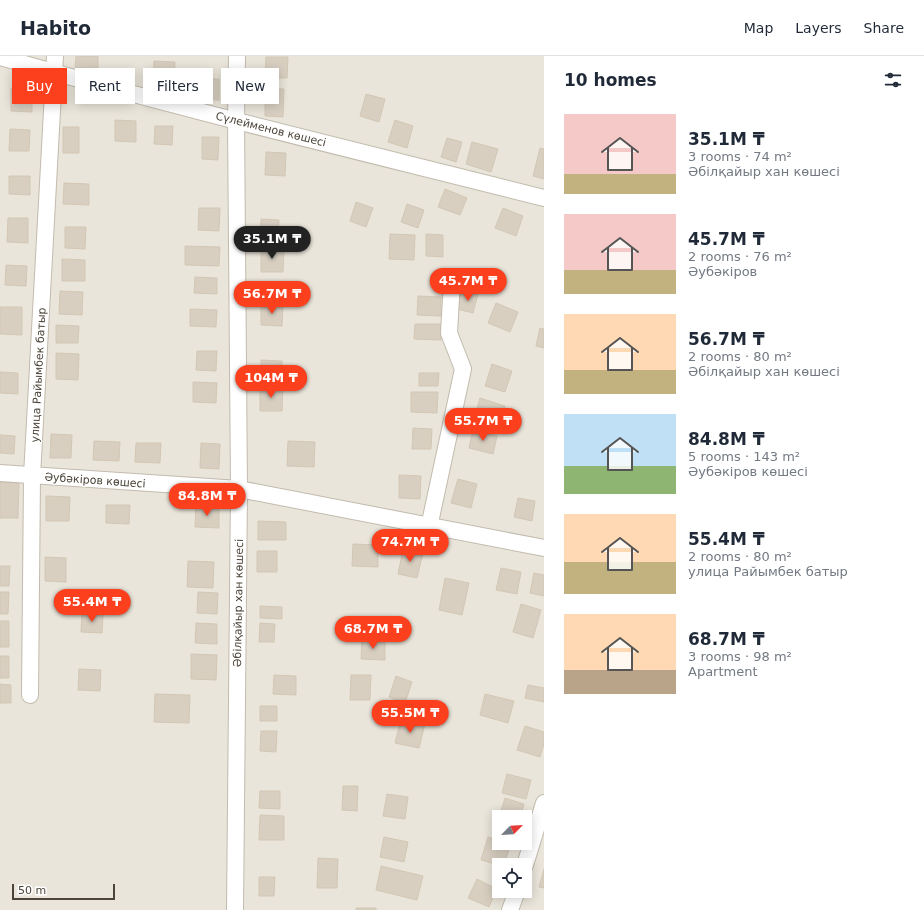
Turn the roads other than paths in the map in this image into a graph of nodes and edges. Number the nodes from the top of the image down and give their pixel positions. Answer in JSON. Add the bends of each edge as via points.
{"nodes":[{"id":1,"x":56,"y":56,"type":"edge"},
{"id":2,"x":237,"y":56,"type":"edge"},
{"id":3,"x":0,"y":57,"type":"edge"},
{"id":4,"x":38,"y":68,"type":"edge"},
{"id":5,"x":55,"y":68,"type":"edge"},
{"id":6,"x":67,"y":76,"type":"edge"},
{"id":7,"x":53,"y":104,"type":"edge"},
{"id":8,"x":236,"y":121,"type":"junction"},
{"id":9,"x":544,"y":198,"type":"edge"},
{"id":10,"x":452,"y":281,"type":"dead end"},
{"id":11,"x":0,"y":473,"type":"edge"},
{"id":12,"x":32,"y":476,"type":"junction"},
{"id":13,"x":239,"y":489,"type":"junction"},
{"id":14,"x":429,"y":527,"type":"junction"},
{"id":15,"x":544,"y":548,"type":"edge"},
{"id":16,"x":30,"y":695,"type":"dead end"},
{"id":17,"x":544,"y":803,"type":"edge"},
{"id":18,"x":527,"y":858,"type":"edge"},
{"id":19,"x":514,"y":898,"type":"edge"},
{"id":20,"x":234,"y":910,"type":"edge"},
{"id":21,"x":510,"y":910,"type":"edge"}],
"edges":[{"from":1,"to":5,"type":"street","name":"улица Райымбек батыр"},
{"from":2,"to":8,"type":"street","name":"Әбілқайыр хан көшесі"},
{"from":3,"to":4,"type":"street","name":"Сүлейменов көшесі"},
{"from":6,"to":8,"type":"street","name":"Сүлейменов көшесі"},
{"from":7,"to":12,"type":"street","name":"улица Райымбек батыр"},
{"from":8,"to":9,"type":"street","name":"Сүлейменов көшесі"},
{"from":8,"to":13,"type":"street","name":"Әбілқайыр хан көшесі"},
{"from":10,"to":14,"type":"street","via":[[449,333],[463,370]]},
{"from":11,"to":12,"type":"street","name":"Әубәкіров көшесі"},
{"from":12,"to":13,"type":"street","name":"Әубәкіров көшесі"},
{"from":12,"to":16,"type":"street","name":"улица Райымбек батыр"},
{"from":13,"to":14,"type":"street","name":"Әубәкіров көшесі"},
{"from":13,"to":20,"type":"street","name":"Әбілқайыр хан көшесі"},
{"from":14,"to":15,"type":"street","name":"Әубәкіров көшесі"},
{"from":17,"to":18,"type":"street"},
{"from":19,"to":21,"type":"street"}]}
